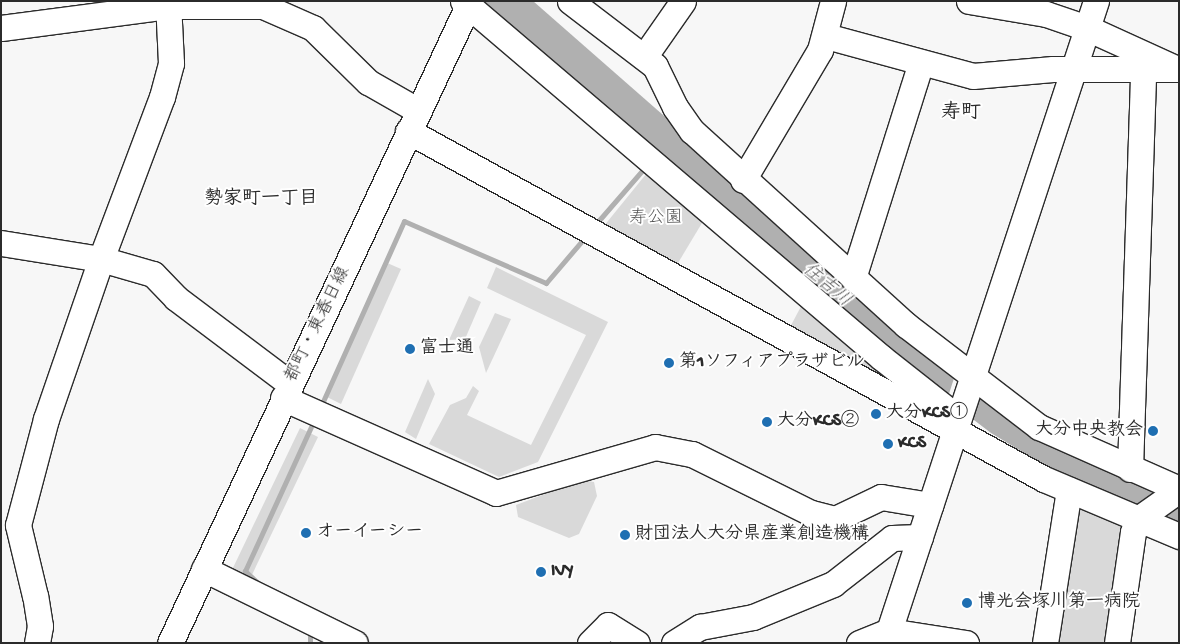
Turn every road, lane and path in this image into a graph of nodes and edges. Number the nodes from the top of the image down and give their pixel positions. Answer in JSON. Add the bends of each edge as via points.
{"nodes":[{"id":1,"x":570,"y":1,"type":"edge"},
{"id":2,"x":683,"y":1,"type":"edge"},
{"id":3,"x":833,"y":1,"type":"edge"},
{"id":4,"x":969,"y":1,"type":"edge"},
{"id":5,"x":1096,"y":1,"type":"edge"},
{"id":6,"x":168,"y":3,"type":"edge"},
{"id":7,"x":467,"y":3,"type":"edge"},
{"id":8,"x":1,"y":28,"type":"edge"},
{"id":9,"x":1087,"y":28,"type":"junction"},
{"id":10,"x":826,"y":36,"type":"junction"},
{"id":11,"x":644,"y":57,"type":"junction"},
{"id":12,"x":921,"y":62,"type":"junction"},
{"id":13,"x":1074,"y":69,"type":"junction"},
{"id":14,"x":1178,"y":69,"type":"edge"},
{"id":15,"x":1143,"y":72,"type":"junction"},
{"id":16,"x":413,"y":121,"type":"junction"},
{"id":17,"x":743,"y":180,"type":"junction"},
{"id":18,"x":1,"y":243,"type":"edge"},
{"id":19,"x":101,"y":259,"type":"junction"},
{"id":20,"x":853,"y":278,"type":"junction"},
{"id":21,"x":287,"y":391,"type":"junction"},
{"id":22,"x":963,"y":402,"type":"junction"},
{"id":23,"x":1130,"y":469,"type":"junction"},
{"id":24,"x":1069,"y":490,"type":"junction"},
{"id":25,"x":1177,"y":491,"type":"edge"},
{"id":26,"x":930,"y":505,"type":"junction"},
{"id":27,"x":1142,"y":516,"type":"junction"},
{"id":28,"x":10,"y":524,"type":"edge"},
{"id":29,"x":1179,"y":536,"type":"edge"},
{"id":30,"x":920,"y":537,"type":"junction"},
{"id":31,"x":204,"y":569,"type":"junction"},
{"id":32,"x":887,"y":637,"type":"edge"},
{"id":33,"x":37,"y":643,"type":"edge"},
{"id":34,"x":170,"y":643,"type":"edge"},
{"id":35,"x":355,"y":643,"type":"edge"},
{"id":36,"x":590,"y":643,"type":"edge"},
{"id":37,"x":637,"y":643,"type":"edge"},
{"id":38,"x":674,"y":643,"type":"edge"},
{"id":39,"x":859,"y":643,"type":"edge"},
{"id":40,"x":966,"y":643,"type":"edge"},
{"id":41,"x":1045,"y":643,"type":"edge"},
{"id":42,"x":1117,"y":643,"type":"edge"}],
"edges":[{"from":1,"to":11,"type":"street"},
{"from":2,"to":11,"type":"street"},
{"from":3,"to":10,"type":"street"},
{"from":4,"to":9,"type":"street","via":[[1046,14]]},
{"from":5,"to":9,"type":"street"},
{"from":6,"to":8,"type":"street"},
{"from":6,"to":16,"type":"street","via":[[263,6],[313,28]]},
{"from":6,"to":19,"type":"street","via":[[171,63],[162,97]]},
{"from":7,"to":16,"type":"street","name":"都町・東春日線"},
{"from":7,"to":22,"type":"street","via":[[882,358]]},
{"from":9,"to":13,"type":"street"},
{"from":9,"to":14,"type":"street"},
{"from":10,"to":12,"type":"street"},
{"from":10,"to":17,"type":"street"},
{"from":11,"to":17,"type":"street","via":[[658,71],[683,121]]},
{"from":12,"to":13,"type":"street","via":[[988,77]]},
{"from":12,"to":20,"type":"street"},
{"from":13,"to":15,"type":"street"},
{"from":13,"to":22,"type":"street"},
{"from":14,"to":15,"type":"street"},
{"from":15,"to":23,"type":"street"},
{"from":16,"to":21,"type":"street","name":"都町・東春日線"},
{"from":16,"to":22,"type":"street","via":[[590,230]]},
{"from":17,"to":20,"type":"street"},
{"from":18,"to":19,"type":"street"},
{"from":19,"to":21,"type":"street","via":[[152,274]]},
{"from":19,"to":28,"type":"street"},
{"from":20,"to":22,"type":"street"},
{"from":21,"to":26,"type":"street","via":[[496,493],[655,447],[692,454],[811,513],[835,518],[881,497]]},
{"from":21,"to":31,"type":"street","name":"都町・東春日線"},
{"from":22,"to":23,"type":"street","via":[[1039,427]]},
{"from":22,"to":24,"type":"street"},
{"from":22,"to":26,"type":"street"},
{"from":23,"to":25,"type":"street"},
{"from":24,"to":27,"type":"street"},
{"from":24,"to":41,"type":"street"},
{"from":25,"to":27,"type":"street"},
{"from":26,"to":30,"type":"street"},
{"from":27,"to":29,"type":"street"},
{"from":27,"to":42,"type":"street","via":[[1133,532]]},
{"from":28,"to":33,"type":"street","via":[[35,596],[40,626]]},
{"from":30,"to":32,"type":"street"},
{"from":30,"to":38,"type":"street","via":[[892,538],[833,584],[753,617],[700,627]]},
{"from":31,"to":34,"type":"street","name":"都町・東春日線"},
{"from":31,"to":35,"type":"street"},
{"from":32,"to":39,"type":"street"},
{"from":32,"to":40,"type":"street"},
{"from":36,"to":37,"type":"street","via":[[608,625]]}]}
